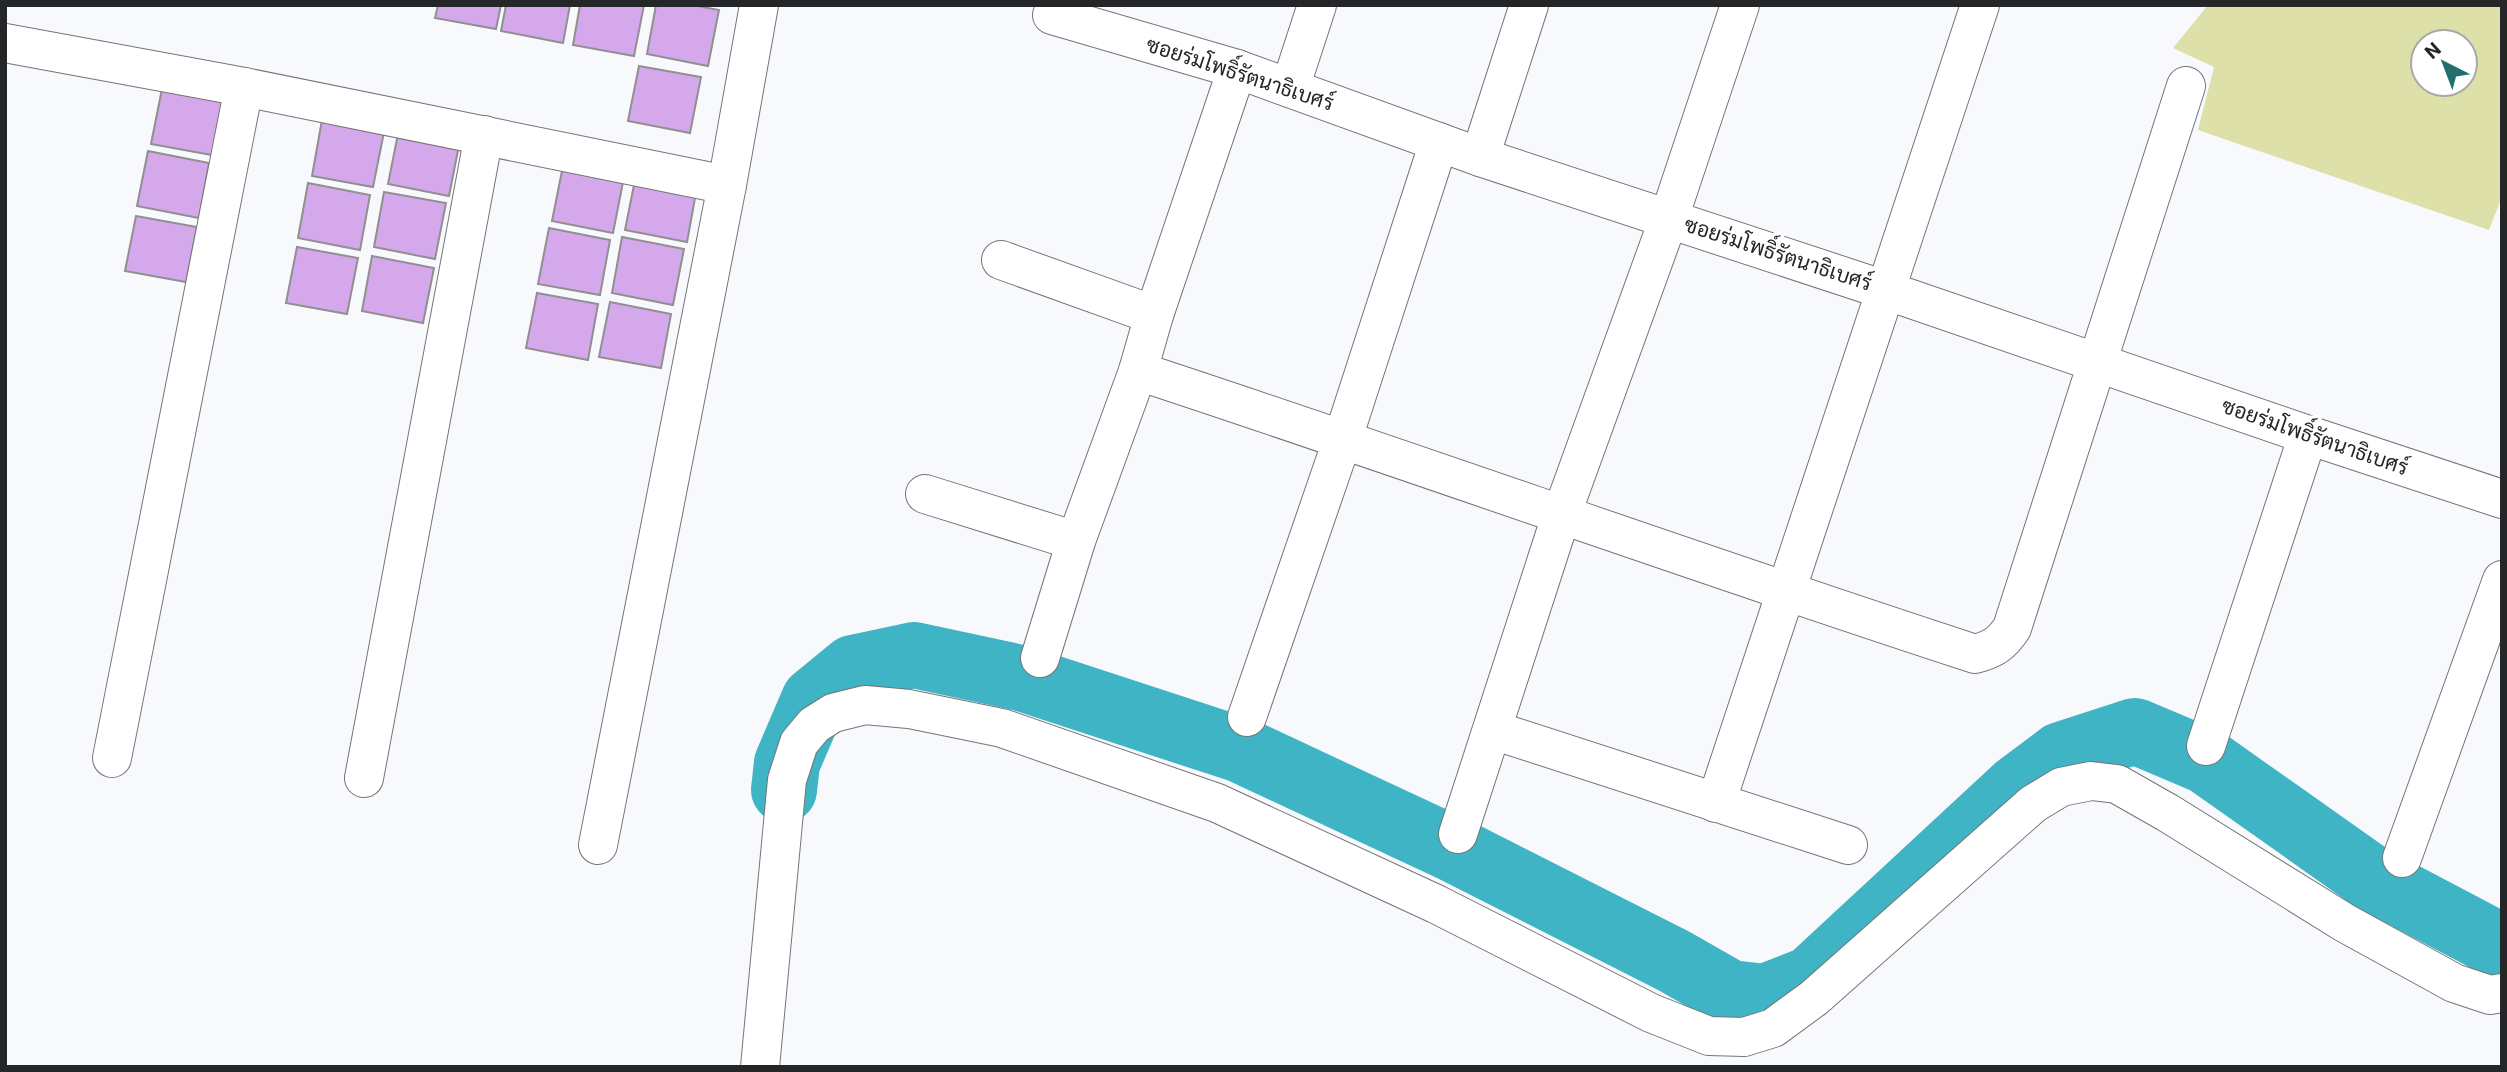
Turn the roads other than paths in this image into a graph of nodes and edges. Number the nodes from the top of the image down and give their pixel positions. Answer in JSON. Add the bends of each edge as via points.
{"nodes":[{"id":1,"x":759,"y":5,"type":"edge"},
{"id":2,"x":1317,"y":5,"type":"edge"},
{"id":3,"x":1529,"y":5,"type":"edge"},
{"id":4,"x":1740,"y":5,"type":"edge"},
{"id":5,"x":1980,"y":5,"type":"edge"},
{"id":6,"x":1052,"y":15,"type":"dead end"},
{"id":7,"x":5,"y":43,"type":"edge"},
{"id":8,"x":1237,"y":69,"type":"junction"},
{"id":9,"x":2186,"y":86,"type":"dead end"},
{"id":10,"x":244,"y":87,"type":"junction"},
{"id":11,"x":1290,"y":88,"type":"junction"},
{"id":12,"x":484,"y":135,"type":"junction"},
{"id":13,"x":1439,"y":142,"type":"junction"},
{"id":14,"x":1480,"y":157,"type":"junction"},
{"id":15,"x":727,"y":185,"type":"junction"},
{"id":16,"x":1668,"y":218,"type":"junction"},
{"id":17,"x":1001,"y":260,"type":"dead end"},
{"id":18,"x":1885,"y":290,"type":"junction"},
{"id":19,"x":1154,"y":315,"type":"junction"},
{"id":20,"x":2097,"y":363,"type":"junction"},
{"id":21,"x":1138,"y":371,"type":"junction"},
{"id":22,"x":2308,"y":435,"type":"junction"},
{"id":23,"x":1343,"y":439,"type":"junction"},
{"id":24,"x":925,"y":494,"type":"dead end"},
{"id":25,"x":2502,"y":499,"type":"edge"},
{"id":26,"x":1561,"y":516,"type":"junction"},
{"id":27,"x":1076,"y":541,"type":"junction"},
{"id":28,"x":2502,"y":580,"type":"edge"},
{"id":29,"x":1784,"y":592,"type":"junction"},
{"id":30,"x":1040,"y":659,"type":"dead end"},
{"id":31,"x":1247,"y":718,"type":"dead end"},
{"id":32,"x":1493,"y":730,"type":"junction"},
{"id":33,"x":2206,"y":746,"type":"dead end"},
{"id":34,"x":112,"y":758,"type":"dead end"},
{"id":35,"x":364,"y":778,"type":"dead end"},
{"id":36,"x":1716,"y":803,"type":"junction"},
{"id":37,"x":1458,"y":834,"type":"dead end"},
{"id":38,"x":598,"y":845,"type":"dead end"},
{"id":39,"x":1848,"y":845,"type":"dead end"},
{"id":40,"x":2402,"y":858,"type":"dead end"},
{"id":41,"x":2502,"y":993,"type":"edge"},
{"id":42,"x":760,"y":1067,"type":"edge"}],
"edges":[{"from":1,"to":15,"type":"street"},
{"from":2,"to":11,"type":"street"},
{"from":3,"to":14,"type":"street"},
{"from":4,"to":16,"type":"street"},
{"from":5,"to":18,"type":"street"},
{"from":6,"to":8,"type":"street","name":"ซอยร่มโพธิ์รัตนาธิเบศร์"},
{"from":7,"to":10,"type":"street"},
{"from":8,"to":11,"type":"street","name":"ซอยร่มโพธิ์รัตนาธิเบศร์"},
{"from":8,"to":19,"type":"street"},
{"from":9,"to":20,"type":"street"},
{"from":10,"to":12,"type":"street"},
{"from":10,"to":34,"type":"street"},
{"from":11,"to":13,"type":"street","name":"ซอยร่มโพธิ์รัตนาธิเบศร์"},
{"from":12,"to":15,"type":"street"},
{"from":12,"to":35,"type":"street"},
{"from":13,"to":14,"type":"street","name":"ซอยร่มโพธิ์รัตนาธิเบศร์"},
{"from":13,"to":23,"type":"street"},
{"from":14,"to":16,"type":"street","name":"ซอยร่มโพธิ์รัตนาธิเบศร์"},
{"from":15,"to":38,"type":"street"},
{"from":16,"to":18,"type":"street","name":"ซอยร่มโพธิ์รัตนาธิเบศร์"},
{"from":16,"to":26,"type":"street"},
{"from":17,"to":19,"type":"street"},
{"from":18,"to":20,"type":"street","name":"ซอยร่มโพธิ์รัตนาธิเบศร์"},
{"from":18,"to":29,"type":"street"},
{"from":19,"to":21,"type":"street"},
{"from":20,"to":22,"type":"street","name":"ซอยร่มโพธิ์รัตนาธิเบศร์"},
{"from":20,"to":29,"type":"street","via":[[2012,628],[2002,643],[1975,654]]},
{"from":21,"to":23,"type":"street"},
{"from":21,"to":27,"type":"street"},
{"from":22,"to":25,"type":"street","name":"ซอยร่มโพธิ์รัตนาธิเบศร์"},
{"from":22,"to":33,"type":"street"},
{"from":23,"to":26,"type":"street"},
{"from":23,"to":31,"type":"street"},
{"from":24,"to":27,"type":"street"},
{"from":26,"to":29,"type":"street"},
{"from":26,"to":32,"type":"street"},
{"from":27,"to":30,"type":"street"},
{"from":28,"to":40,"type":"street"},
{"from":29,"to":36,"type":"street"},
{"from":32,"to":36,"type":"street"},
{"from":32,"to":37,"type":"street"},
{"from":36,"to":39,"type":"street"},
{"from":41,"to":42,"type":"street","via":[[2490,995],[2454,983],[2345,923],[2137,795],[2117,784],[2091,781],[2061,787],[2033,804],[1814,998],[1773,1028],[1744,1037],[1709,1035],[1651,1013],[1436,904],[1217,803],[1002,728],[865,705],[833,713],[814,725],[799,743],[787,780]]}]}
